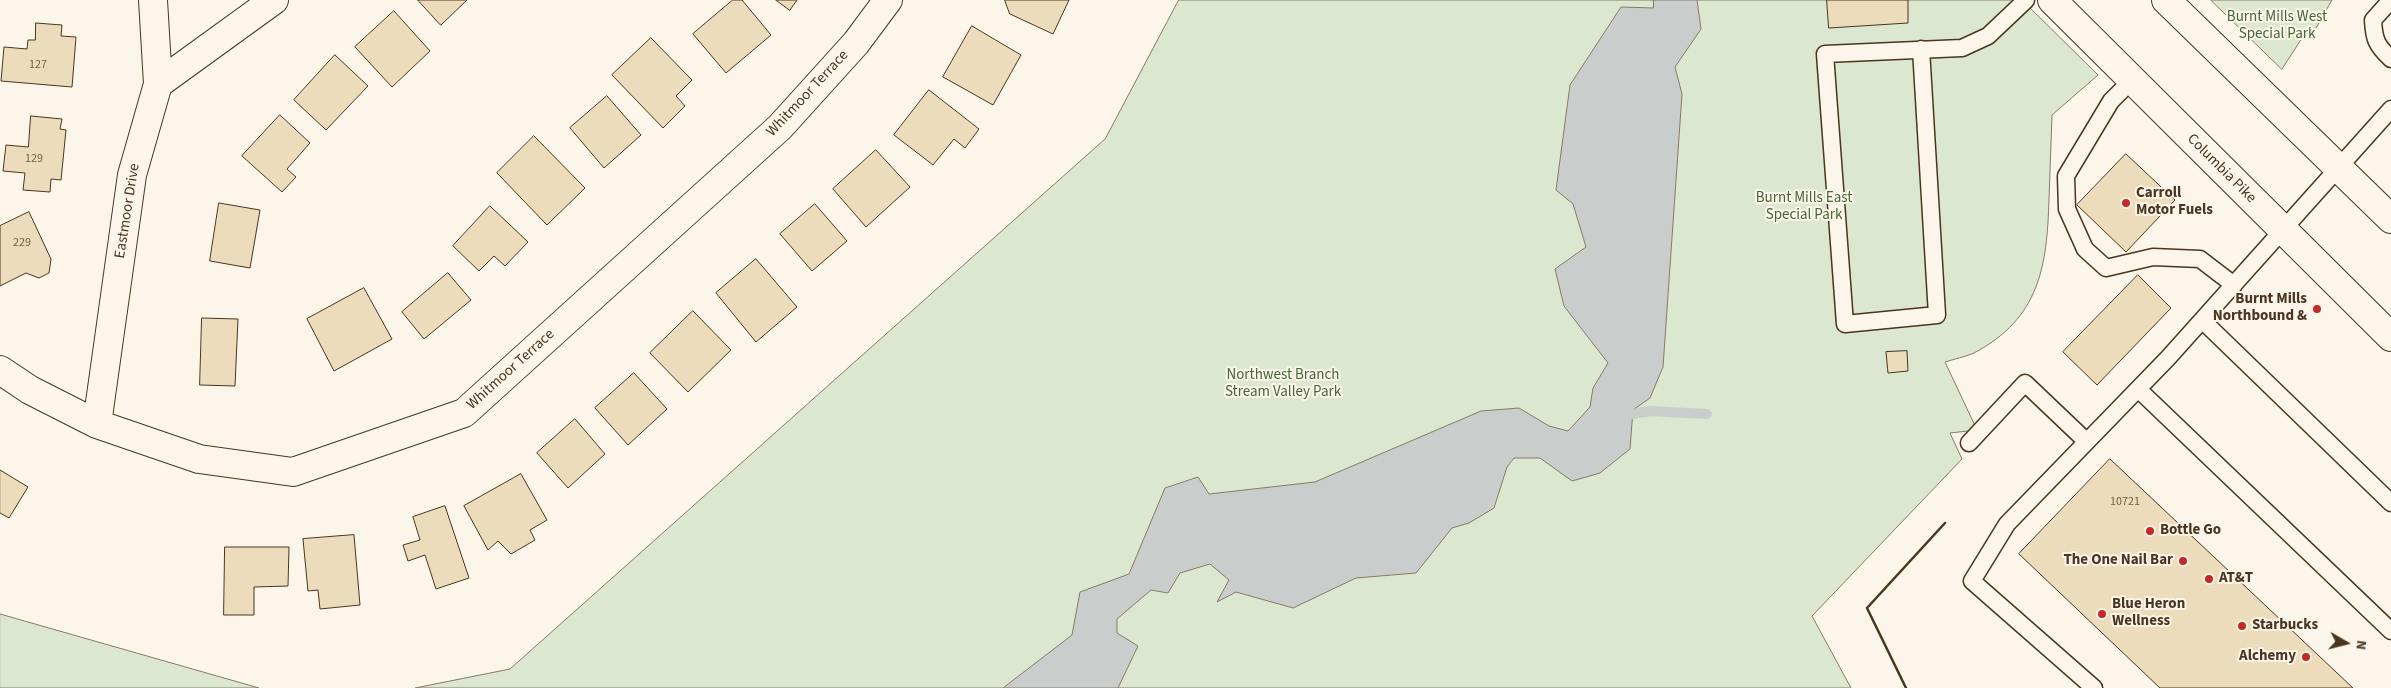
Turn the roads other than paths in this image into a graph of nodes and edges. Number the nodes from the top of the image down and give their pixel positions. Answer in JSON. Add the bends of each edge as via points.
{"nodes":[{"id":1,"x":153,"y":0,"type":"edge"},
{"id":2,"x":274,"y":0,"type":"edge"},
{"id":3,"x":888,"y":0,"type":"edge"},
{"id":4,"x":2026,"y":0,"type":"edge"},
{"id":5,"x":2052,"y":0,"type":"edge"},
{"id":6,"x":2166,"y":0,"type":"edge"},
{"id":7,"x":2391,"y":0,"type":"edge"},
{"id":8,"x":1922,"y":49,"type":"junction"},
{"id":9,"x":2391,"y":59,"type":"edge"},
{"id":10,"x":2132,"y":80,"type":"junction"},
{"id":11,"x":158,"y":84,"type":"junction"},
{"id":12,"x":2391,"y":109,"type":"edge"},
{"id":13,"x":2337,"y":167,"type":"junction"},
{"id":14,"x":2391,"y":219,"type":"edge"},
{"id":15,"x":2283,"y":231,"type":"junction"},
{"id":16,"x":2234,"y":285,"type":"junction"},
{"id":17,"x":2202,"y":320,"type":"junction"},
{"id":18,"x":2391,"y":337,"type":"edge"},
{"id":19,"x":0,"y":370,"type":"edge"},
{"id":20,"x":2138,"y":389,"type":"junction"},
{"id":21,"x":97,"y":424,"type":"junction"},
{"id":22,"x":2086,"y":441,"type":"junction"},
{"id":23,"x":1968,"y":443,"type":"dead end"},
{"id":24,"x":2391,"y":503,"type":"edge"},
{"id":25,"x":2391,"y":631,"type":"edge"},
{"id":26,"x":2094,"y":688,"type":"edge"}],
"edges":[{"from":1,"to":11,"type":"main road","name":"Eastmoor Drive"},
{"from":2,"to":11,"type":"main road"},
{"from":3,"to":21,"type":"main road","name":"Whitmoor Terrace","via":[[856,43],[780,126],[464,413],[293,472],[199,459]]},
{"from":4,"to":8,"type":"lane","via":[[1988,36],[1962,48]]},
{"from":5,"to":10,"type":"main road","name":"Columbia Pike"},
{"from":6,"to":13,"type":"main road"},
{"from":7,"to":9,"type":"lane","via":[[2373,20],[2379,47]]},
{"from":8,"to":8,"type":"lane","via":[[1937,315],[1845,324],[1825,54]]},
{"from":10,"to":15,"type":"main road","name":"Columbia Pike"},
{"from":10,"to":16,"type":"lane","via":[[2111,101],[2066,176],[2068,209],[2085,249],[2106,268],[2153,257],[2200,259]]},
{"from":11,"to":21,"type":"main road","name":"Eastmoor Drive","via":[[132,175]]},
{"from":12,"to":13,"type":"lane"},
{"from":13,"to":14,"type":"main road"},
{"from":13,"to":15,"type":"lane"},
{"from":15,"to":16,"type":"lane"},
{"from":15,"to":18,"type":"main road","name":"Columbia Pike"},
{"from":16,"to":17,"type":"lane"},
{"from":17,"to":20,"type":"lane"},
{"from":17,"to":24,"type":"lane"},
{"from":19,"to":21,"type":"main road","name":"Whitmoor Terrace","via":[[30,390]]},
{"from":20,"to":22,"type":"lane"},
{"from":20,"to":25,"type":"lane"},
{"from":22,"to":23,"type":"lane","via":[[2025,383]]},
{"from":22,"to":26,"type":"lane","via":[[2007,524],[1972,581]]}]}
